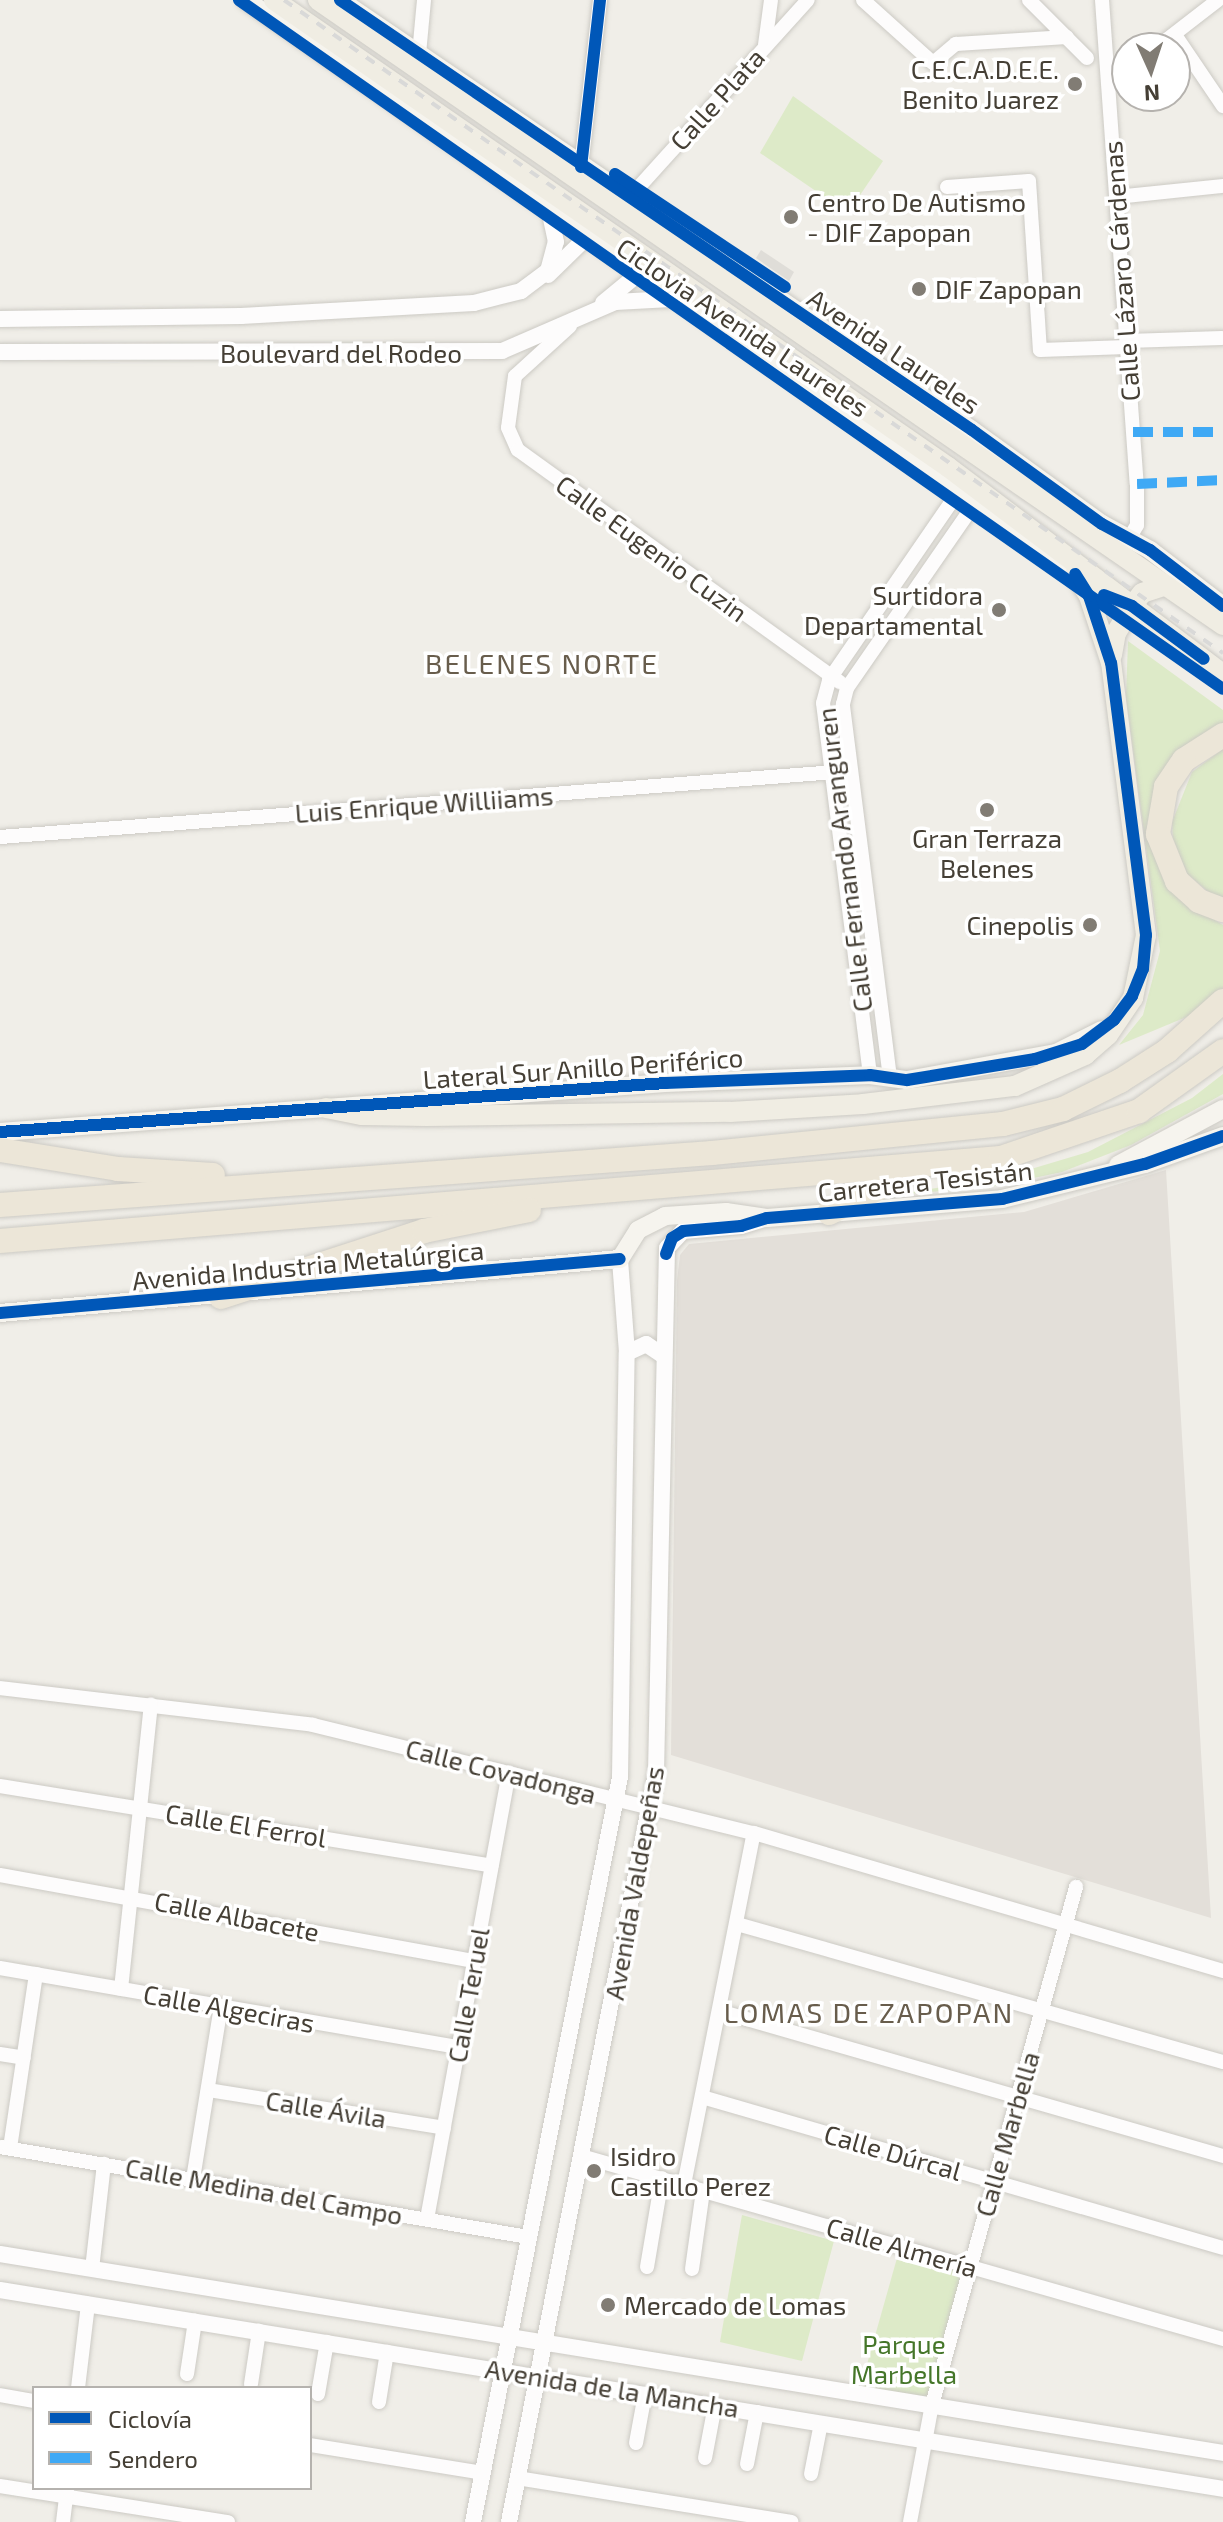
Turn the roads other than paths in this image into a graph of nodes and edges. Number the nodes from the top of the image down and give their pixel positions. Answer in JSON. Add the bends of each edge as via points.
{"nodes":[{"id":1,"x":246,"y":0,"type":"edge"},
{"id":2,"x":274,"y":0,"type":"edge"},
{"id":3,"x":424,"y":0,"type":"edge"},
{"id":4,"x":600,"y":0,"type":"edge"},
{"id":5,"x":771,"y":0,"type":"edge"},
{"id":6,"x":808,"y":0,"type":"edge"},
{"id":7,"x":863,"y":0,"type":"edge"},
{"id":8,"x":1029,"y":0,"type":"edge"},
{"id":9,"x":1102,"y":0,"type":"edge"},
{"id":10,"x":1218,"y":0,"type":"edge"},
{"id":11,"x":325,"y":1,"type":"edge"},
{"id":12,"x":1179,"y":32,"type":"edge"},
{"id":13,"x":1067,"y":37,"type":"junction"},
{"id":14,"x":765,"y":45,"type":"junction"},
{"id":15,"x":419,"y":54,"type":"junction"},
{"id":16,"x":1087,"y":58,"type":"dead end"},
{"id":17,"x":1191,"y":59,"type":"edge"},
{"id":18,"x":1111,"y":80,"type":"edge"},
{"id":19,"x":1108,"y":82,"type":"junction"},
{"id":20,"x":1223,"y":106,"type":"edge"},
{"id":21,"x":581,"y":167,"type":"junction"},
{"id":22,"x":1223,"y":186,"type":"edge"},
{"id":23,"x":947,"y":187,"type":"dead end"},
{"id":24,"x":1116,"y":197,"type":"junction"},
{"id":25,"x":624,"y":204,"type":"junction"},
{"id":26,"x":549,"y":210,"type":"junction"},
{"id":27,"x":658,"y":235,"type":"junction"},
{"id":28,"x":595,"y":236,"type":"junction"},
{"id":29,"x":641,"y":266,"type":"junction"},
{"id":30,"x":539,"y":279,"type":"junction"},
{"id":31,"x":671,"y":299,"type":"junction"},
{"id":32,"x":592,"y":312,"type":"junction"},
{"id":33,"x":0,"y":319,"type":"edge"},
{"id":34,"x":570,"y":326,"type":"junction"},
{"id":35,"x":1222,"y":338,"type":"edge"},
{"id":36,"x":1127,"y":344,"type":"junction"},
{"id":37,"x":502,"y":351,"type":"junction"},
{"id":38,"x":0,"y":352,"type":"edge"},
{"id":39,"x":515,"y":376,"type":"junction"},
{"id":40,"x":957,"y":494,"type":"junction"},
{"id":41,"x":973,"y":506,"type":"junction"},
{"id":42,"x":1129,"y":539,"type":"junction"},
{"id":43,"x":1075,"y":574,"type":"junction"},
{"id":44,"x":1166,"y":585,"type":"junction"},
{"id":45,"x":1132,"y":606,"type":"junction"},
{"id":46,"x":1223,"y":606,"type":"edge"},
{"id":47,"x":1223,"y":625,"type":"edge"},
{"id":48,"x":1111,"y":663,"type":"junction"},
{"id":49,"x":1223,"y":674,"type":"edge"},
{"id":50,"x":833,"y":678,"type":"junction"},
{"id":51,"x":850,"y":689,"type":"junction"},
{"id":52,"x":1223,"y":735,"type":"edge"},
{"id":53,"x":848,"y":771,"type":"junction"},
{"id":54,"x":830,"y":773,"type":"junction"},
{"id":55,"x":0,"y":837,"type":"edge"},
{"id":56,"x":1223,"y":910,"type":"edge"},
{"id":57,"x":871,"y":936,"type":"junction"},
{"id":58,"x":852,"y":938,"type":"junction"},
{"id":59,"x":1139,"y":984,"type":"junction"},
{"id":60,"x":1223,"y":1001,"type":"edge"},
{"id":61,"x":1223,"y":1051,"type":"edge"},
{"id":62,"x":870,"y":1075,"type":"junction"},
{"id":63,"x":890,"y":1078,"type":"junction"},
{"id":64,"x":326,"y":1108,"type":"junction"},
{"id":65,"x":1223,"y":1109,"type":"edge"},
{"id":66,"x":0,"y":1132,"type":"edge"},
{"id":67,"x":1223,"y":1136,"type":"edge"},
{"id":68,"x":0,"y":1150,"type":"edge"},
{"id":69,"x":1223,"y":1151,"type":"edge"},
{"id":70,"x":551,"y":1163,"type":"junction"},
{"id":71,"x":928,"y":1166,"type":"junction"},
{"id":72,"x":1095,"y":1178,"type":"junction"},
{"id":73,"x":651,"y":1186,"type":"junction"},
{"id":74,"x":0,"y":1205,"type":"edge"},
{"id":75,"x":829,"y":1213,"type":"junction"},
{"id":76,"x":767,"y":1218,"type":"junction"},
{"id":77,"x":0,"y":1241,"type":"edge"},
{"id":78,"x":620,"y":1259,"type":"junction"},
{"id":79,"x":221,"y":1297,"type":"junction"},
{"id":80,"x":0,"y":1313,"type":"edge"},
{"id":81,"x":627,"y":1353,"type":"junction"},
{"id":82,"x":664,"y":1356,"type":"junction"},
{"id":83,"x":0,"y":1688,"type":"edge"},
{"id":84,"x":151,"y":1705,"type":"junction"},
{"id":85,"x":509,"y":1772,"type":"junction"},
{"id":86,"x":0,"y":1786,"type":"edge"},
{"id":87,"x":616,"y":1799,"type":"junction"},
{"id":88,"x":651,"y":1807,"type":"junction"},
{"id":89,"x":140,"y":1808,"type":"junction"},
{"id":90,"x":754,"y":1833,"type":"junction"},
{"id":91,"x":492,"y":1866,"type":"junction"},
{"id":92,"x":0,"y":1875,"type":"edge"},
{"id":93,"x":1076,"y":1887,"type":"dead end"},
{"id":94,"x":131,"y":1897,"type":"junction"},
{"id":95,"x":737,"y":1924,"type":"junction"},
{"id":96,"x":1065,"y":1925,"type":"junction"},
{"id":97,"x":474,"y":1961,"type":"junction"},
{"id":98,"x":0,"y":1968,"type":"edge"},
{"id":99,"x":1223,"y":1971,"type":"edge"},
{"id":100,"x":36,"y":1974,"type":"junction"},
{"id":101,"x":121,"y":1989,"type":"junction"},
{"id":102,"x":221,"y":2006,"type":"junction"},
{"id":103,"x":1042,"y":2008,"type":"junction"},
{"id":104,"x":719,"y":2011,"type":"junction"},
{"id":105,"x":458,"y":2047,"type":"junction"},
{"id":106,"x":0,"y":2054,"type":"edge"},
{"id":107,"x":24,"y":2058,"type":"junction"},
{"id":108,"x":1223,"y":2062,"type":"edge"},
{"id":109,"x":208,"y":2090,"type":"junction"},
{"id":110,"x":702,"y":2097,"type":"junction"},
{"id":111,"x":1017,"y":2097,"type":"junction"},
{"id":112,"x":444,"y":2128,"type":"junction"},
{"id":113,"x":5,"y":2148,"type":"edge"},
{"id":114,"x":581,"y":2156,"type":"junction"},
{"id":115,"x":1223,"y":2156,"type":"edge"},
{"id":116,"x":104,"y":2164,"type":"junction"},
{"id":117,"x":662,"y":2178,"type":"junction"},
{"id":118,"x":193,"y":2179,"type":"junction"},
{"id":119,"x":994,"y":2180,"type":"junction"},
{"id":120,"x":684,"y":2185,"type":"junction"},
{"id":121,"x":703,"y":2191,"type":"junction"},
{"id":122,"x":427,"y":2219,"type":"junction"},
{"id":123,"x":528,"y":2237,"type":"junction"},
{"id":124,"x":1223,"y":2248,"type":"edge"},
{"id":125,"x":0,"y":2254,"type":"edge"},
{"id":126,"x":970,"y":2266,"type":"junction"},
{"id":127,"x":647,"y":2267,"type":"dead end"},
{"id":128,"x":92,"y":2269,"type":"junction"},
{"id":129,"x":692,"y":2269,"type":"dead end"},
{"id":130,"x":0,"y":2290,"type":"edge"},
{"id":131,"x":88,"y":2304,"type":"junction"},
{"id":132,"x":195,"y":2321,"type":"junction"},
{"id":133,"x":259,"y":2331,"type":"junction"},
{"id":134,"x":508,"y":2336,"type":"junction"},
{"id":135,"x":1223,"y":2339,"type":"edge"},
{"id":136,"x":327,"y":2342,"type":"junction"},
{"id":137,"x":543,"y":2342,"type":"junction"},
{"id":138,"x":387,"y":2352,"type":"junction"},
{"id":139,"x":502,"y":2371,"type":"junction"},
{"id":140,"x":187,"y":2374,"type":"dead end"},
{"id":141,"x":536,"y":2376,"type":"junction"},
{"id":142,"x":251,"y":2384,"type":"dead end"},
{"id":143,"x":78,"y":2386,"type":"edge"},
{"id":144,"x":318,"y":2394,"type":"dead end"},
{"id":145,"x":645,"y":2394,"type":"junction"},
{"id":146,"x":0,"y":2395,"type":"edge"},
{"id":147,"x":32,"y":2401,"type":"edge"},
{"id":148,"x":379,"y":2402,"type":"dead end"},
{"id":149,"x":715,"y":2405,"type":"junction"},
{"id":150,"x":932,"y":2405,"type":"junction"},
{"id":151,"x":757,"y":2412,"type":"junction"},
{"id":152,"x":821,"y":2423,"type":"junction"},
{"id":153,"x":925,"y":2439,"type":"junction"},
{"id":154,"x":636,"y":2443,"type":"dead end"},
{"id":155,"x":312,"y":2445,"type":"edge"},
{"id":156,"x":1223,"y":2453,"type":"edge"},
{"id":157,"x":705,"y":2458,"type":"dead end"},
{"id":158,"x":747,"y":2464,"type":"dead end"},
{"id":159,"x":482,"y":2473,"type":"junction"},
{"id":160,"x":811,"y":2474,"type":"dead end"},
{"id":161,"x":517,"y":2478,"type":"junction"},
{"id":162,"x":0,"y":2486,"type":"edge"},
{"id":163,"x":32,"y":2489,"type":"edge"},
{"id":164,"x":1223,"y":2489,"type":"edge"},
{"id":165,"x":44,"y":2490,"type":"edge"},
{"id":166,"x":66,"y":2492,"type":"edge"},
{"id":167,"x":63,"y":2522,"type":"edge"},
{"id":168,"x":228,"y":2522,"type":"edge"},
{"id":169,"x":473,"y":2522,"type":"edge"},
{"id":170,"x":509,"y":2522,"type":"edge"},
{"id":171,"x":792,"y":2522,"type":"edge"},
{"id":172,"x":910,"y":2522,"type":"edge"}],
"edges":[{"from":1,"to":26,"type":"main road"},
{"from":2,"to":28,"type":"main road"},
{"from":3,"to":15,"type":"street"},
{"from":4,"to":21,"type":"street"},
{"from":5,"to":14,"type":"street"},
{"from":6,"to":14,"type":"street","name":"Calle Plata"},
{"from":7,"to":13,"type":"street","via":[[933,63],[956,44]]},
{"from":8,"to":13,"type":"street"},
{"from":9,"to":19,"type":"street","name":"Calle Lázaro Cárdenas"},
{"from":10,"to":12,"type":"street"},
{"from":11,"to":15,"type":"main road","name":"Avenida Laureles"},
{"from":11,"to":25,"type":"main road","name":"Avenida Laureles"},
{"from":13,"to":16,"type":"street"},
{"from":14,"to":25,"type":"street","name":"Calle Plata"},
{"from":15,"to":21,"type":"main road","name":"Avenida Laureles"},
{"from":17,"to":20,"type":"street"},
{"from":18,"to":19,"type":"street"},
{"from":19,"to":24,"type":"street","name":"Calle Lázaro Cárdenas"},
{"from":21,"to":25,"type":"main road","name":"Avenida Laureles"},
{"from":22,"to":24,"type":"street"},
{"from":23,"to":36,"type":"street","via":[[1029,181],[1040,350]]},
{"from":24,"to":36,"type":"street","name":"Calle Lázaro Cárdenas"},
{"from":25,"to":27,"type":"main road","name":"Avenida Laureles"},
{"from":25,"to":28,"type":"main road"},
{"from":25,"to":42,"type":"main road","name":"Avenida Laureles"},
{"from":26,"to":28,"type":"main road"},
{"from":26,"to":30,"type":"street","via":[[555,252]]},
{"from":27,"to":29,"type":"main road"},
{"from":27,"to":44,"type":"main road","name":"Avenida Laureles"},
{"from":28,"to":29,"type":"main road"},
{"from":28,"to":30,"type":"street","name":"Boulevard del Rodeo"},
{"from":29,"to":31,"type":"main road"},
{"from":29,"to":32,"type":"street"},
{"from":29,"to":45,"type":"main road","via":[[961,476]]},
{"from":30,"to":33,"type":"street","name":"Boulevard del Rodeo","via":[[502,297],[400,311]]},
{"from":31,"to":32,"type":"street","name":"Boulevard del Rodeo","via":[[635,298]]},
{"from":31,"to":40,"type":"main road"},
{"from":32,"to":34,"type":"street","name":"Boulevard del Rodeo"},
{"from":34,"to":37,"type":"street","name":"Boulevard del Rodeo"},
{"from":34,"to":39,"type":"street"},
{"from":35,"to":36,"type":"street"},
{"from":36,"to":42,"type":"street","name":"Calle Lázaro Cárdenas","via":[[1137,498],[1137,525]]},
{"from":37,"to":38,"type":"street","name":"Boulevard del Rodeo"},
{"from":37,"to":39,"type":"street"},
{"from":39,"to":50,"type":"street","name":"Calle Eugenio Cuzin","via":[[508,428],[518,450]]},
{"from":40,"to":41,"type":"main road"},
{"from":40,"to":50,"type":"street","name":"Calle Fernando Aranguren"},
{"from":41,"to":43,"type":"main road"},
{"from":41,"to":51,"type":"street","name":"Calle Fernando Aranguren"},
{"from":42,"to":46,"type":"main road","name":"Avenida Laureles"},
{"from":43,"to":45,"type":"main road","via":[[1117,604]]},
{"from":43,"to":48,"type":"main road"},
{"from":44,"to":45,"type":"main road","via":[[1142,593]]},
{"from":44,"to":47,"type":"main road","name":"Avenida Laureles"},
{"from":45,"to":48,"type":"main road","via":[[1116,633]]},
{"from":45,"to":49,"type":"main road"},
{"from":48,"to":59,"type":"main road","via":[[1146,935]]},
{"from":50,"to":51,"type":"street","name":"Calle Eugenio Cuzin"},
{"from":50,"to":54,"type":"street","name":"Calle Fernando Aranguren","via":[[823,703]]},
{"from":51,"to":53,"type":"street","name":"Calle Fernando Aranguren","via":[[843,704]]},
{"from":52,"to":56,"type":"highway","via":[[1184,760],[1162,798],[1158,834],[1177,881],[1199,901]]},
{"from":53,"to":54,"type":"street","name":"Luis Enrique Williiams"},
{"from":53,"to":57,"type":"street","name":"Calle Fernando Aranguren"},
{"from":54,"to":55,"type":"street","name":"Luis Enrique Williiams"},
{"from":54,"to":58,"type":"street","name":"Calle Fernando Aranguren"},
{"from":57,"to":58,"type":"street"},
{"from":57,"to":63,"type":"street","name":"Calle Fernando Aranguren"},
{"from":58,"to":62,"type":"street","name":"Calle Fernando Aranguren"},
{"from":59,"to":63,"type":"main road","name":"Lateral Sur Anillo Periférico","via":[[1114,1020],[1070,1049],[907,1080]]},
{"from":59,"to":64,"type":"main road","via":[[1118,1024],[1085,1055],[1049,1075],[998,1090],[716,1112],[382,1116]]},
{"from":60,"to":70,"type":"highway","via":[[1167,1051],[1120,1081],[1063,1109],[1003,1124],[947,1133]]},
{"from":61,"to":71,"type":"highway","via":[[1139,1111],[1079,1135],[1001,1158]]},
{"from":62,"to":63,"type":"main road","name":"Lateral Sur Anillo Periférico"},
{"from":62,"to":64,"type":"main road","name":"Lateral Sur Anillo Periférico","via":[[665,1083]]},
{"from":64,"to":66,"type":"main road","name":"Lateral Sur Anillo Periférico"},
{"from":65,"to":72,"type":"main road"},
{"from":67,"to":69,"type":"street"},
{"from":67,"to":72,"type":"main road","name":"Carretera Tesistán"},
{"from":68,"to":70,"type":"highway","via":[[183,1174]]},
{"from":70,"to":74,"type":"highway"},
{"from":71,"to":73,"type":"highway"},
{"from":71,"to":75,"type":"highway"},
{"from":72,"to":75,"type":"main road","name":"Carretera Tesistán","via":[[1002,1199]]},
{"from":73,"to":77,"type":"highway"},
{"from":73,"to":79,"type":"highway","via":[[439,1227]]},
{"from":75,"to":76,"type":"main road","name":"Carretera Tesistán"},
{"from":76,"to":78,"type":"main road","via":[[726,1212],[656,1218],[638,1230]]},
{"from":76,"to":82,"type":"street","name":"Avenida Valdepeñas","via":[[741,1226],[689,1229],[672,1238],[666,1254]]},
{"from":78,"to":79,"type":"main road","name":"Avenida Industria Metalúrgica"},
{"from":78,"to":81,"type":"street","name":"Avenida Valdepeñas"},
{"from":79,"to":80,"type":"main road","name":"Avenida Industria Metalúrgica"},
{"from":81,"to":82,"type":"street","via":[[646,1344]]},
{"from":81,"to":87,"type":"street","name":"Avenida Valdepeñas","via":[[622,1751]]},
{"from":82,"to":88,"type":"street","name":"Avenida Valdepeñas","via":[[658,1736]]},
{"from":83,"to":84,"type":"street","name":"Calle Covadonga"},
{"from":84,"to":85,"type":"street","name":"Calle Covadonga","via":[[313,1725]]},
{"from":84,"to":89,"type":"street"},
{"from":85,"to":87,"type":"street","name":"Calle Covadonga"},
{"from":85,"to":91,"type":"street","name":"Calle Teruel"},
{"from":86,"to":89,"type":"street","name":"Calle El Ferrol"},
{"from":87,"to":88,"type":"street","name":"Calle Covadonga"},
{"from":87,"to":123,"type":"street","name":"Avenida Valdepeñas"},
{"from":88,"to":90,"type":"street","name":"Calle Covadonga"},
{"from":88,"to":114,"type":"street","name":"Avenida Valdepeñas"},
{"from":89,"to":91,"type":"street","name":"Calle El Ferrol"},
{"from":89,"to":94,"type":"street"},
{"from":90,"to":95,"type":"street"},
{"from":90,"to":96,"type":"street","name":"Calle Covadonga"},
{"from":91,"to":97,"type":"street","name":"Calle Teruel"},
{"from":92,"to":94,"type":"street","name":"Calle Albacete"},
{"from":93,"to":96,"type":"street","name":"Calle Marbella"},
{"from":94,"to":97,"type":"street","name":"Calle Albacete"},
{"from":94,"to":101,"type":"street"},
{"from":95,"to":103,"type":"street"},
{"from":95,"to":104,"type":"street"},
{"from":96,"to":99,"type":"street","name":"Calle Covadonga"},
{"from":96,"to":103,"type":"street","name":"Calle Marbella"},
{"from":97,"to":105,"type":"street","name":"Calle Teruel"},
{"from":98,"to":100,"type":"street","name":"Calle Algeciras"},
{"from":100,"to":101,"type":"street","name":"Calle Algeciras"},
{"from":100,"to":107,"type":"street"},
{"from":101,"to":102,"type":"street","name":"Calle Algeciras"},
{"from":102,"to":105,"type":"street","name":"Calle Algeciras"},
{"from":102,"to":109,"type":"street"},
{"from":103,"to":108,"type":"street"},
{"from":103,"to":111,"type":"street","name":"Calle Marbella"},
{"from":104,"to":110,"type":"street"},
{"from":104,"to":111,"type":"street"},
{"from":105,"to":112,"type":"street","name":"Calle Teruel"},
{"from":106,"to":107,"type":"street"},
{"from":107,"to":113,"type":"street"},
{"from":109,"to":112,"type":"street","name":"Calle Ávila"},
{"from":109,"to":118,"type":"street"},
{"from":110,"to":119,"type":"street","name":"Calle Dúrcal"},
{"from":110,"to":120,"type":"street"},
{"from":111,"to":115,"type":"street"},
{"from":111,"to":119,"type":"street","name":"Calle Marbella"},
{"from":112,"to":122,"type":"street","name":"Calle Teruel"},
{"from":113,"to":116,"type":"street","name":"Calle Medina del Campo"},
{"from":114,"to":117,"type":"street","name":"Calle Almería"},
{"from":114,"to":137,"type":"street","name":"Avenida Valdepeñas"},
{"from":116,"to":118,"type":"street","name":"Calle Medina del Campo"},
{"from":116,"to":128,"type":"street"},
{"from":117,"to":120,"type":"street","name":"Calle Almería"},
{"from":117,"to":127,"type":"street"},
{"from":118,"to":122,"type":"street","name":"Calle Medina del Campo"},
{"from":119,"to":124,"type":"street","name":"Calle Dúrcal"},
{"from":119,"to":126,"type":"street","name":"Calle Marbella"},
{"from":120,"to":121,"type":"street","name":"Calle Almería"},
{"from":121,"to":126,"type":"street","name":"Calle Almería"},
{"from":121,"to":129,"type":"street"},
{"from":122,"to":123,"type":"street","name":"Calle Medina del Campo"},
{"from":123,"to":134,"type":"street","name":"Avenida Valdepeñas"},
{"from":125,"to":128,"type":"street","name":"Avenida de la Mancha"},
{"from":126,"to":135,"type":"street","name":"Calle Almería"},
{"from":126,"to":150,"type":"street","name":"Calle Marbella"},
{"from":128,"to":134,"type":"street","name":"Avenida de la Mancha"},
{"from":130,"to":131,"type":"street","name":"Avenida de la Mancha"},
{"from":131,"to":132,"type":"street","name":"Avenida de la Mancha"},
{"from":131,"to":143,"type":"street"},
{"from":132,"to":133,"type":"street","name":"Avenida de la Mancha"},
{"from":132,"to":140,"type":"street"},
{"from":133,"to":136,"type":"street","name":"Avenida de la Mancha"},
{"from":133,"to":142,"type":"street"},
{"from":134,"to":137,"type":"street","name":"Avenida de la Mancha"},
{"from":134,"to":139,"type":"street","name":"Avenida Valdepeñas"},
{"from":136,"to":138,"type":"street","name":"Avenida de la Mancha"},
{"from":136,"to":144,"type":"street"},
{"from":137,"to":141,"type":"street","name":"Avenida Valdepeñas"},
{"from":137,"to":150,"type":"street","name":"Avenida de la Mancha"},
{"from":138,"to":139,"type":"street","name":"Avenida de la Mancha"},
{"from":138,"to":148,"type":"street"},
{"from":139,"to":141,"type":"street","name":"Avenida de la Mancha"},
{"from":139,"to":159,"type":"street","name":"Avenida Valdepeñas"},
{"from":141,"to":145,"type":"street","name":"Avenida de la Mancha"},
{"from":141,"to":161,"type":"street","name":"Avenida Valdepeñas"},
{"from":145,"to":149,"type":"street","name":"Avenida de la Mancha"},
{"from":145,"to":154,"type":"street"},
{"from":146,"to":147,"type":"street"},
{"from":149,"to":151,"type":"street","name":"Avenida de la Mancha"},
{"from":149,"to":157,"type":"street"},
{"from":150,"to":153,"type":"street","name":"Calle Marbella"},
{"from":150,"to":156,"type":"street","name":"Avenida de la Mancha"},
{"from":151,"to":152,"type":"street","name":"Avenida de la Mancha"},
{"from":151,"to":158,"type":"street"},
{"from":152,"to":153,"type":"street","name":"Avenida de la Mancha"},
{"from":152,"to":160,"type":"street"},
{"from":153,"to":164,"type":"street","name":"Avenida de la Mancha"},
{"from":153,"to":172,"type":"street","name":"Calle Marbella"},
{"from":155,"to":159,"type":"street"},
{"from":159,"to":169,"type":"street","name":"Avenida Valdepeñas"},
{"from":161,"to":170,"type":"street","name":"Avenida Valdepeñas"},
{"from":161,"to":171,"type":"street"},
{"from":162,"to":163,"type":"street"},
{"from":165,"to":166,"type":"street"},
{"from":166,"to":167,"type":"street"},
{"from":166,"to":168,"type":"street"}]}
